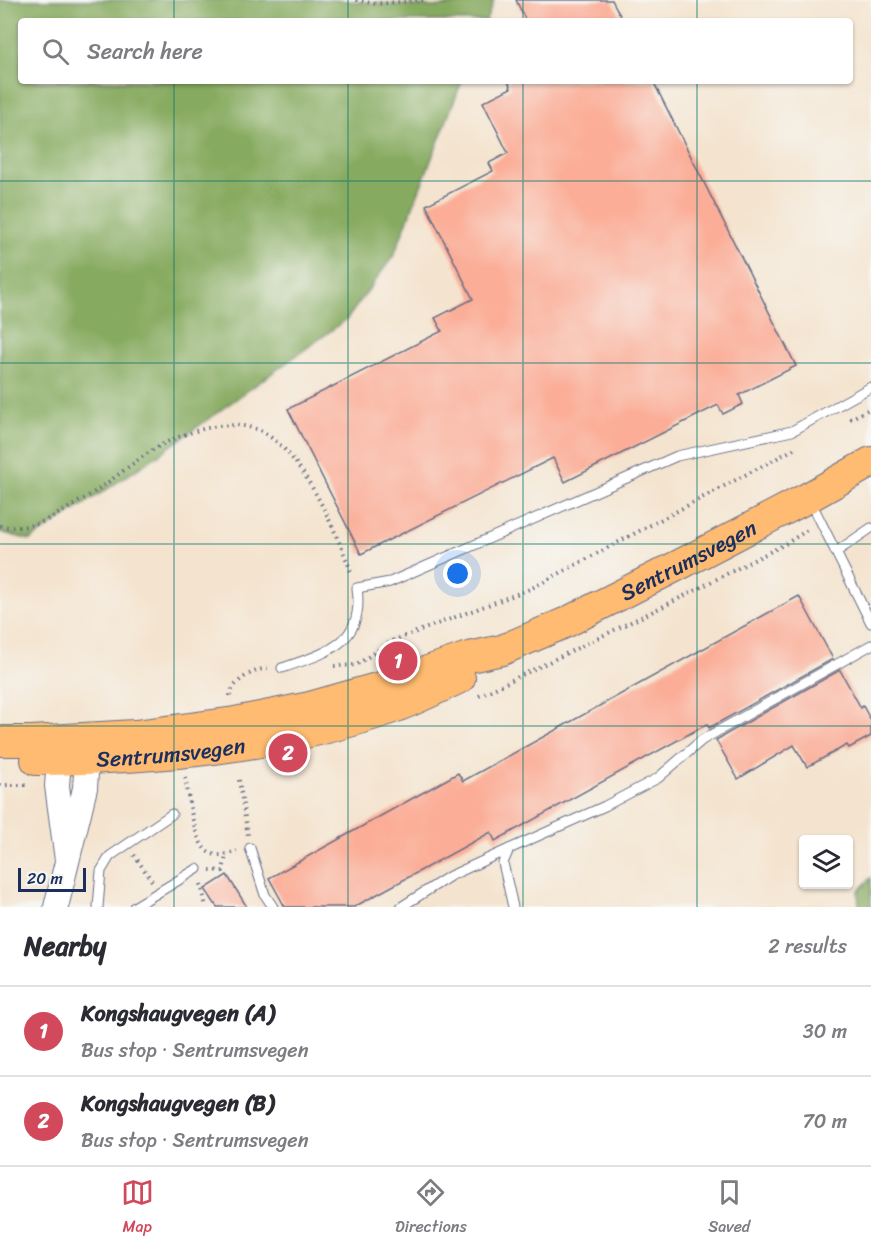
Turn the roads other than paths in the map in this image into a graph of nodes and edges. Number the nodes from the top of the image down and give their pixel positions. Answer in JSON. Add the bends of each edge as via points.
{"nodes":[{"id":1,"x":871,"y":387,"type":"edge"},
{"id":2,"x":871,"y":462,"type":"edge"},
{"id":3,"x":809,"y":497,"type":"junction"},
{"id":4,"x":871,"y":528,"type":"edge"},
{"id":5,"x":836,"y":552,"type":"junction"},
{"id":6,"x":871,"y":623,"type":"edge"},
{"id":7,"x":871,"y":645,"type":"edge"},
{"id":8,"x":282,"y":668,"type":"road end"},
{"id":9,"x":0,"y":741,"type":"edge"},
{"id":10,"x":74,"y":753,"type":"junction"},
{"id":11,"x":0,"y":761,"type":"edge"},
{"id":12,"x":172,"y":814,"type":"dead end"},
{"id":13,"x":250,"y":848,"type":"road end"},
{"id":14,"x":508,"y":849,"type":"junction"},
{"id":15,"x":197,"y":869,"type":"road end"},
{"id":16,"x":56,"y":907,"type":"edge"},
{"id":17,"x":98,"y":907,"type":"edge"},
{"id":18,"x":134,"y":907,"type":"edge"},
{"id":19,"x":273,"y":907,"type":"edge"},
{"id":20,"x":401,"y":907,"type":"edge"},
{"id":21,"x":513,"y":907,"type":"edge"}],
"edges":[{"from":1,"to":8,"type":"lane","via":[[792,431],[677,456],[390,582],[357,588],[359,608],[348,636],[333,648]]},
{"from":2,"to":3,"type":"main road","name":"Sentrumsvegen"},
{"from":3,"to":5,"type":"lane"},
{"from":3,"to":10,"type":"main road","name":"Sentrumsvegen","via":[[567,622],[502,650],[472,673],[393,708],[240,746]]},
{"from":4,"to":5,"type":"lane"},
{"from":5,"to":6,"type":"lane"},
{"from":7,"to":14,"type":"lane","via":[[702,740],[658,778]]},
{"from":9,"to":10,"type":"main road","name":"Sentrumsvegen"},
{"from":10,"to":11,"type":"main road","name":"Sentrumsvegen"},
{"from":10,"to":16,"type":"street","via":[[85,788]]},
{"from":12,"to":17,"type":"lane","via":[[110,856],[101,872]]},
{"from":13,"to":19,"type":"lane","via":[[265,895]]},
{"from":14,"to":20,"type":"lane","via":[[450,876]]},
{"from":14,"to":21,"type":"lane","via":[[503,863]]},
{"from":15,"to":18,"type":"lane"}]}
